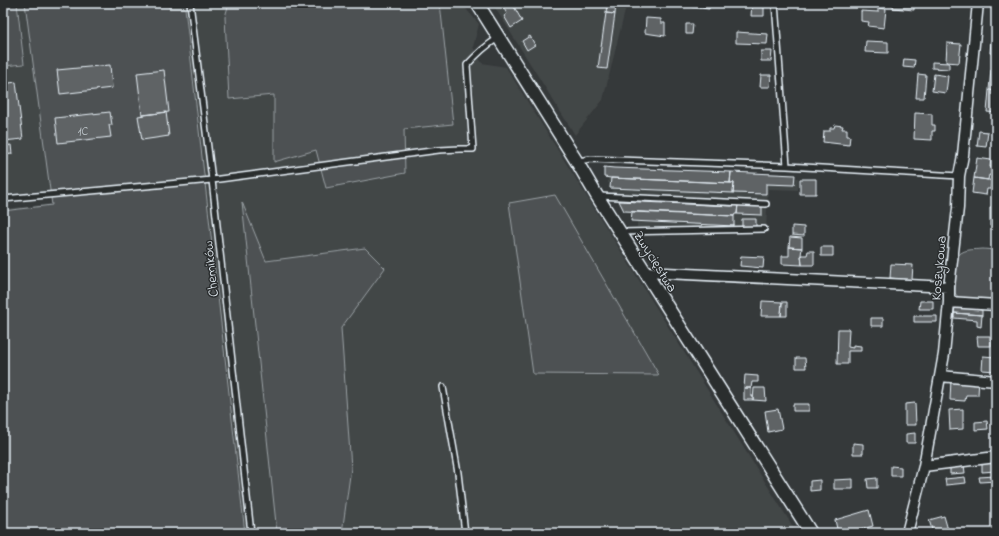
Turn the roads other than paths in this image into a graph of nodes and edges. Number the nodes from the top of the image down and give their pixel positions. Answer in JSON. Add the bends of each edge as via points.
{"nodes":[{"id":1,"x":190,"y":3,"type":"edge"},
{"id":2,"x":477,"y":3,"type":"edge"},
{"id":3,"x":776,"y":3,"type":"edge"},
{"id":4,"x":978,"y":3,"type":"edge"},
{"id":5,"x":499,"y":37,"type":"junction"},
{"id":6,"x":577,"y":162,"type":"junction"},
{"id":7,"x":786,"y":166,"type":"junction"},
{"id":8,"x":959,"y":176,"type":"junction"},
{"id":9,"x":212,"y":180,"type":"junction"},
{"id":10,"x":597,"y":196,"type":"junction"},
{"id":11,"x":3,"y":199,"type":"edge"},
{"id":12,"x":766,"y":204,"type":"dead end"},
{"id":13,"x":764,"y":229,"type":"dead end"},
{"id":14,"x":621,"y":232,"type":"junction"},
{"id":15,"x":645,"y":272,"type":"junction"},
{"id":16,"x":949,"y":287,"type":"junction"},
{"id":17,"x":949,"y":302,"type":"junction"},
{"id":18,"x":996,"y":305,"type":"edge"},
{"id":19,"x":940,"y":376,"type":"junction"},
{"id":20,"x":996,"y":381,"type":"edge"},
{"id":21,"x":443,"y":387,"type":"dead end"},
{"id":22,"x":996,"y":457,"type":"edge"},
{"id":23,"x":924,"y":466,"type":"junction"},
{"id":24,"x":251,"y":533,"type":"edge"},
{"id":25,"x":465,"y":533,"type":"edge"},
{"id":26,"x":812,"y":533,"type":"edge"},
{"id":27,"x":907,"y":533,"type":"edge"}],
"edges":[{"from":1,"to":9,"type":"lane","name":"Chemików"},
{"from":2,"to":5,"type":"street","name":"Zwycięstwa"},
{"from":3,"to":7,"type":"lane"},
{"from":4,"to":8,"type":"street","name":"Koszykowa"},
{"from":5,"to":6,"type":"street","name":"Zwycięstwa"},
{"from":5,"to":9,"type":"lane","via":[[467,65],[473,149],[440,150]]},
{"from":6,"to":7,"type":"lane","via":[[591,159]]},
{"from":6,"to":10,"type":"street","name":"Zwycięstwa"},
{"from":7,"to":8,"type":"lane"},
{"from":8,"to":16,"type":"street","name":"Koszykowa"},
{"from":9,"to":11,"type":"lane"},
{"from":9,"to":24,"type":"lane","name":"Chemików"},
{"from":10,"to":12,"type":"lane"},
{"from":10,"to":14,"type":"street","name":"Zwycięstwa"},
{"from":13,"to":14,"type":"lane"},
{"from":14,"to":15,"type":"street","name":"Zwycięstwa"},
{"from":15,"to":16,"type":"street"},
{"from":15,"to":26,"type":"street","name":"Zwycięstwa"},
{"from":16,"to":17,"type":"street","name":"Koszykowa"},
{"from":17,"to":18,"type":"street"},
{"from":17,"to":19,"type":"street","name":"Koszykowa"},
{"from":19,"to":20,"type":"street"},
{"from":19,"to":23,"type":"street","name":"Koszykowa"},
{"from":21,"to":25,"type":"lane","via":[[458,473]]},
{"from":22,"to":23,"type":"street"},
{"from":23,"to":27,"type":"street","name":"Koszykowa"}]}
